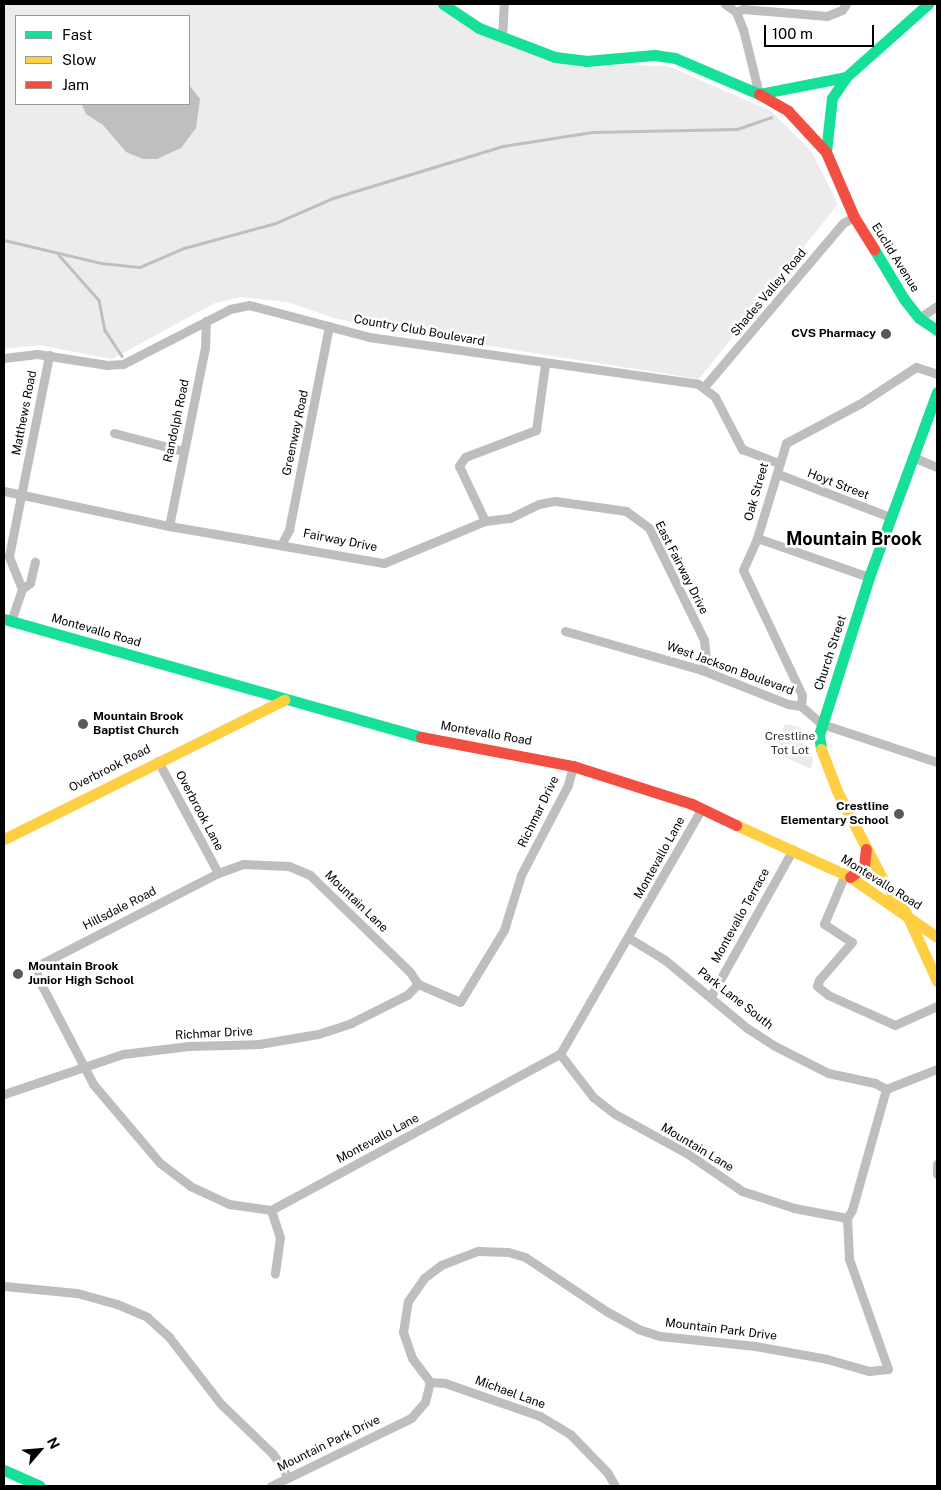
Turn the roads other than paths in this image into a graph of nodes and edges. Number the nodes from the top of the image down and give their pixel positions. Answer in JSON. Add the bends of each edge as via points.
{"nodes":[{"id":1,"x":443,"y":4,"type":"edge"},
{"id":2,"x":504,"y":4,"type":"edge"},
{"id":3,"x":725,"y":4,"type":"edge"},
{"id":4,"x":846,"y":4,"type":"edge"},
{"id":5,"x":928,"y":4,"type":"edge"},
{"id":6,"x":736,"y":12,"type":"junction"},
{"id":7,"x":502,"y":38,"type":"junction"},
{"id":8,"x":846,"y":77,"type":"junction"},
{"id":9,"x":759,"y":94,"type":"junction"},
{"id":10,"x":826,"y":152,"type":"junction"},
{"id":11,"x":854,"y":217,"type":"junction"},
{"id":12,"x":937,"y":306,"type":"edge"},
{"id":13,"x":919,"y":318,"type":"junction"},
{"id":14,"x":206,"y":321,"type":"junction"},
{"id":15,"x":329,"y":326,"type":"junction"},
{"id":16,"x":937,"y":330,"type":"edge"},
{"id":17,"x":49,"y":355,"type":"junction"},
{"id":18,"x":4,"y":358,"type":"edge"},
{"id":19,"x":545,"y":364,"type":"junction"},
{"id":20,"x":937,"y":374,"type":"edge"},
{"id":21,"x":704,"y":387,"type":"junction"},
{"id":22,"x":937,"y":392,"type":"edge"},
{"id":23,"x":114,"y":433,"type":"dead end"},
{"id":24,"x":183,"y":451,"type":"junction"},
{"id":25,"x":913,"y":458,"type":"junction"},
{"id":26,"x":779,"y":463,"type":"junction"},
{"id":27,"x":937,"y":468,"type":"edge"},
{"id":28,"x":778,"y":474,"type":"junction"},
{"id":29,"x":4,"y":492,"type":"edge"},
{"id":30,"x":22,"y":495,"type":"junction"},
{"id":31,"x":890,"y":518,"type":"junction"},
{"id":32,"x":485,"y":521,"type":"junction"},
{"id":33,"x":169,"y":526,"type":"junction"},
{"id":34,"x":757,"y":538,"type":"junction"},
{"id":35,"x":282,"y":543,"type":"junction"},
{"id":36,"x":35,"y":562,"type":"dead end"},
{"id":37,"x":869,"y":577,"type":"junction"},
{"id":38,"x":22,"y":589,"type":"junction"},
{"id":39,"x":8,"y":620,"type":"edge"},
{"id":40,"x":565,"y":631,"type":"dead end"},
{"id":41,"x":702,"y":670,"type":"junction"},
{"id":42,"x":284,"y":700,"type":"junction"},
{"id":43,"x":800,"y":706,"type":"junction"},
{"id":44,"x":822,"y":724,"type":"junction"},
{"id":45,"x":158,"y":760,"type":"junction"},
{"id":46,"x":937,"y":762,"type":"edge"},
{"id":47,"x":573,"y":766,"type":"junction"},
{"id":48,"x":701,"y":810,"type":"junction"},
{"id":49,"x":4,"y":839,"type":"edge"},
{"id":50,"x":866,"y":847,"type":"junction"},
{"id":51,"x":793,"y":849,"type":"junction"},
{"id":52,"x":218,"y":873,"type":"junction"},
{"id":53,"x":847,"y":875,"type":"junction"},
{"id":54,"x":906,"y":913,"type":"junction"},
{"id":55,"x":937,"y":937,"type":"edge"},
{"id":56,"x":628,"y":938,"type":"junction"},
{"id":57,"x":937,"y":954,"type":"edge"},
{"id":58,"x":930,"y":965,"type":"junction"},
{"id":59,"x":937,"y":981,"type":"edge"},
{"id":60,"x":418,"y":984,"type":"junction"},
{"id":61,"x":711,"y":996,"type":"junction"},
{"id":62,"x":460,"y":1002,"type":"joint"},
{"id":63,"x":937,"y":1006,"type":"edge"},
{"id":64,"x":560,"y":1054,"type":"junction"},
{"id":65,"x":82,"y":1066,"type":"junction"},
{"id":66,"x":937,"y":1069,"type":"edge"},
{"id":67,"x":886,"y":1089,"type":"junction"},
{"id":68,"x":4,"y":1094,"type":"edge"},
{"id":69,"x":271,"y":1210,"type":"junction"},
{"id":70,"x":847,"y":1218,"type":"junction"},
{"id":71,"x":275,"y":1274,"type":"dead end"},
{"id":72,"x":4,"y":1286,"type":"edge"},
{"id":73,"x":430,"y":1382,"type":"junction"},
{"id":74,"x":4,"y":1470,"type":"edge"},
{"id":75,"x":288,"y":1477,"type":"junction"},
{"id":76,"x":40,"y":1486,"type":"edge"},
{"id":77,"x":271,"y":1486,"type":"edge"},
{"id":78,"x":615,"y":1486,"type":"edge"}],
"edges":[{"from":1,"to":7,"type":"street"},
{"from":2,"to":7,"type":"street"},
{"from":3,"to":6,"type":"street"},
{"from":4,"to":6,"type":"street","via":[[827,16],[743,9]]},
{"from":5,"to":8,"type":"street"},
{"from":6,"to":9,"type":"street","via":[[750,48]]},
{"from":7,"to":9,"type":"street","via":[[555,57],[586,61],[654,55],[675,58]]},
{"from":8,"to":9,"type":"street"},
{"from":8,"to":10,"type":"street","via":[[832,98]]},
{"from":9,"to":10,"type":"street","via":[[788,111]]},
{"from":10,"to":11,"type":"street","name":"Euclid Avenue"},
{"from":11,"to":13,"type":"street","name":"Euclid Avenue"},
{"from":11,"to":21,"type":"street","name":"Shades Valley Road","via":[[842,224]]},
{"from":12,"to":13,"type":"street"},
{"from":13,"to":16,"type":"street","name":"Euclid Avenue"},
{"from":14,"to":15,"type":"street","name":"Country Club Boulevard","via":[[230,309],[249,305]]},
{"from":14,"to":17,"type":"street","name":"Country Club Boulevard","via":[[124,364],[107,365]]},
{"from":14,"to":24,"type":"street","name":"Randolph Road","via":[[205,348]]},
{"from":15,"to":19,"type":"street","name":"Country Club Boulevard","via":[[369,337]]},
{"from":15,"to":35,"type":"street","name":"Greenway Road","via":[[289,530]]},
{"from":17,"to":18,"type":"street","name":"Country Club Boulevard"},
{"from":17,"to":30,"type":"street","name":"Matthews Road"},
{"from":19,"to":21,"type":"street","name":"Country Club Boulevard","via":[[688,382]]},
{"from":19,"to":32,"type":"street","via":[[536,430],[465,457],[459,466]]},
{"from":20,"to":26,"type":"street","name":"Oak Street","via":[[916,367],[861,403],[793,437],[786,443]]},
{"from":21,"to":26,"type":"street","via":[[715,397],[742,449]]},
{"from":22,"to":25,"type":"street","name":"Church Street"},
{"from":23,"to":24,"type":"street"},
{"from":24,"to":33,"type":"street","name":"Randolph Road"},
{"from":25,"to":27,"type":"street"},
{"from":25,"to":31,"type":"street","name":"Church Street"},
{"from":26,"to":28,"type":"street","name":"Oak Street"},
{"from":28,"to":31,"type":"street","name":"Hoyt Street"},
{"from":28,"to":34,"type":"street","name":"Oak Street"},
{"from":29,"to":30,"type":"street","name":"Fairway Drive"},
{"from":30,"to":33,"type":"street","name":"Fairway Drive"},
{"from":30,"to":38,"type":"street","name":"Matthews Road","via":[[9,556]]},
{"from":31,"to":37,"type":"street","name":"Church Street"},
{"from":32,"to":35,"type":"street","name":"Fairway Drive","via":[[384,562]]},
{"from":32,"to":41,"type":"street","name":"East Fairway Drive","via":[[510,518],[539,504],[555,502],[606,507],[637,516],[649,528],[704,640],[706,659]]},
{"from":33,"to":35,"type":"street","name":"Fairway Drive"},
{"from":34,"to":37,"type":"street"},
{"from":34,"to":43,"type":"street","name":"Oak Street","via":[[743,570],[802,695]]},
{"from":36,"to":38,"type":"street","via":[[30,584]]},
{"from":37,"to":44,"type":"street","name":"Church Street"},
{"from":38,"to":39,"type":"street"},
{"from":39,"to":42,"type":"street","name":"Montevallo Road"},
{"from":40,"to":41,"type":"street","name":"West Jackson Boulevard"},
{"from":41,"to":43,"type":"street","name":"West Jackson Boulevard"},
{"from":42,"to":45,"type":"street","name":"Overbrook Road"},
{"from":42,"to":47,"type":"street","name":"Montevallo Road","via":[[411,735]]},
{"from":43,"to":44,"type":"street","name":"West Jackson Boulevard"},
{"from":44,"to":46,"type":"street","name":"West Jackson Boulevard"},
{"from":44,"to":50,"type":"street","name":"Church Street","via":[[820,747],[837,791]]},
{"from":45,"to":49,"type":"street","name":"Overbrook Road"},
{"from":45,"to":52,"type":"street","name":"Overbrook Lane"},
{"from":47,"to":48,"type":"street","name":"Montevallo Road","via":[[692,804]]},
{"from":47,"to":62,"type":"street","name":"Richmar Drive","via":[[568,785],[521,875],[504,930]]},
{"from":48,"to":51,"type":"street","name":"Montevallo Road"},
{"from":48,"to":56,"type":"street","name":"Montevallo Lane"},
{"from":50,"to":53,"type":"street","via":[[868,861]]},
{"from":50,"to":54,"type":"street","name":"Church Street","via":[[883,880]]},
{"from":51,"to":53,"type":"street","name":"Montevallo Road"},
{"from":51,"to":61,"type":"street","name":"Montevallo Terrace"},
{"from":52,"to":60,"type":"street","name":"Mountain Lane","via":[[243,864],[270,863],[290,866],[310,875],[410,972]]},
{"from":52,"to":65,"type":"street","name":"Hillsdale Road","via":[[48,960],[36,971]]},
{"from":53,"to":54,"type":"street","name":"Montevallo Road"},
{"from":53,"to":63,"type":"street","via":[[824,924],[852,942],[818,980],[817,986],[828,995],[894,1025]]},
{"from":54,"to":55,"type":"street","name":"Montevallo Road"},
{"from":54,"to":58,"type":"street"},
{"from":56,"to":61,"type":"street","name":"Park Lane South","via":[[665,960]]},
{"from":56,"to":64,"type":"street","name":"Montevallo Lane"},
{"from":57,"to":58,"type":"street"},
{"from":58,"to":59,"type":"street"},
{"from":60,"to":62,"type":"street","name":"Mountain Lane"},
{"from":60,"to":65,"type":"street","name":"Richmar Drive","via":[[407,995],[318,1034],[259,1044],[189,1046],[123,1054]]},
{"from":61,"to":67,"type":"street","name":"Park Lane South","via":[[747,1028],[775,1046],[828,1073]]},
{"from":64,"to":69,"type":"street","name":"Montevallo Lane"},
{"from":64,"to":70,"type":"street","name":"Mountain Lane","via":[[593,1097],[614,1114],[688,1154],[742,1191],[794,1208]]},
{"from":65,"to":68,"type":"street","name":"Richmar Drive"},
{"from":65,"to":69,"type":"street","via":[[93,1084],[160,1163],[190,1186],[228,1204]]},
{"from":66,"to":67,"type":"street"},
{"from":67,"to":70,"type":"street","name":"Mountain Park Drive","via":[[855,1201]]},
{"from":69,"to":71,"type":"street","via":[[280,1237]]},
{"from":70,"to":73,"type":"street","name":"Mountain Park Drive","via":[[849,1259],[888,1369],[869,1371],[827,1359],[755,1346],[660,1336],[638,1329],[606,1312],[525,1257],[508,1252],[478,1251],[441,1265],[424,1278],[408,1301],[403,1332],[412,1358]]},
{"from":72,"to":75,"type":"street","via":[[77,1293],[117,1304],[147,1317],[169,1337],[221,1404],[273,1454]]},
{"from":73,"to":75,"type":"street","name":"Mountain Park Drive","via":[[425,1402],[411,1418]]},
{"from":73,"to":78,"type":"street","name":"Michael Lane","via":[[445,1383],[540,1416],[570,1434],[607,1472]]},
{"from":74,"to":76,"type":"street"},
{"from":75,"to":77,"type":"street","name":"Mountain Park Drive"}]}
